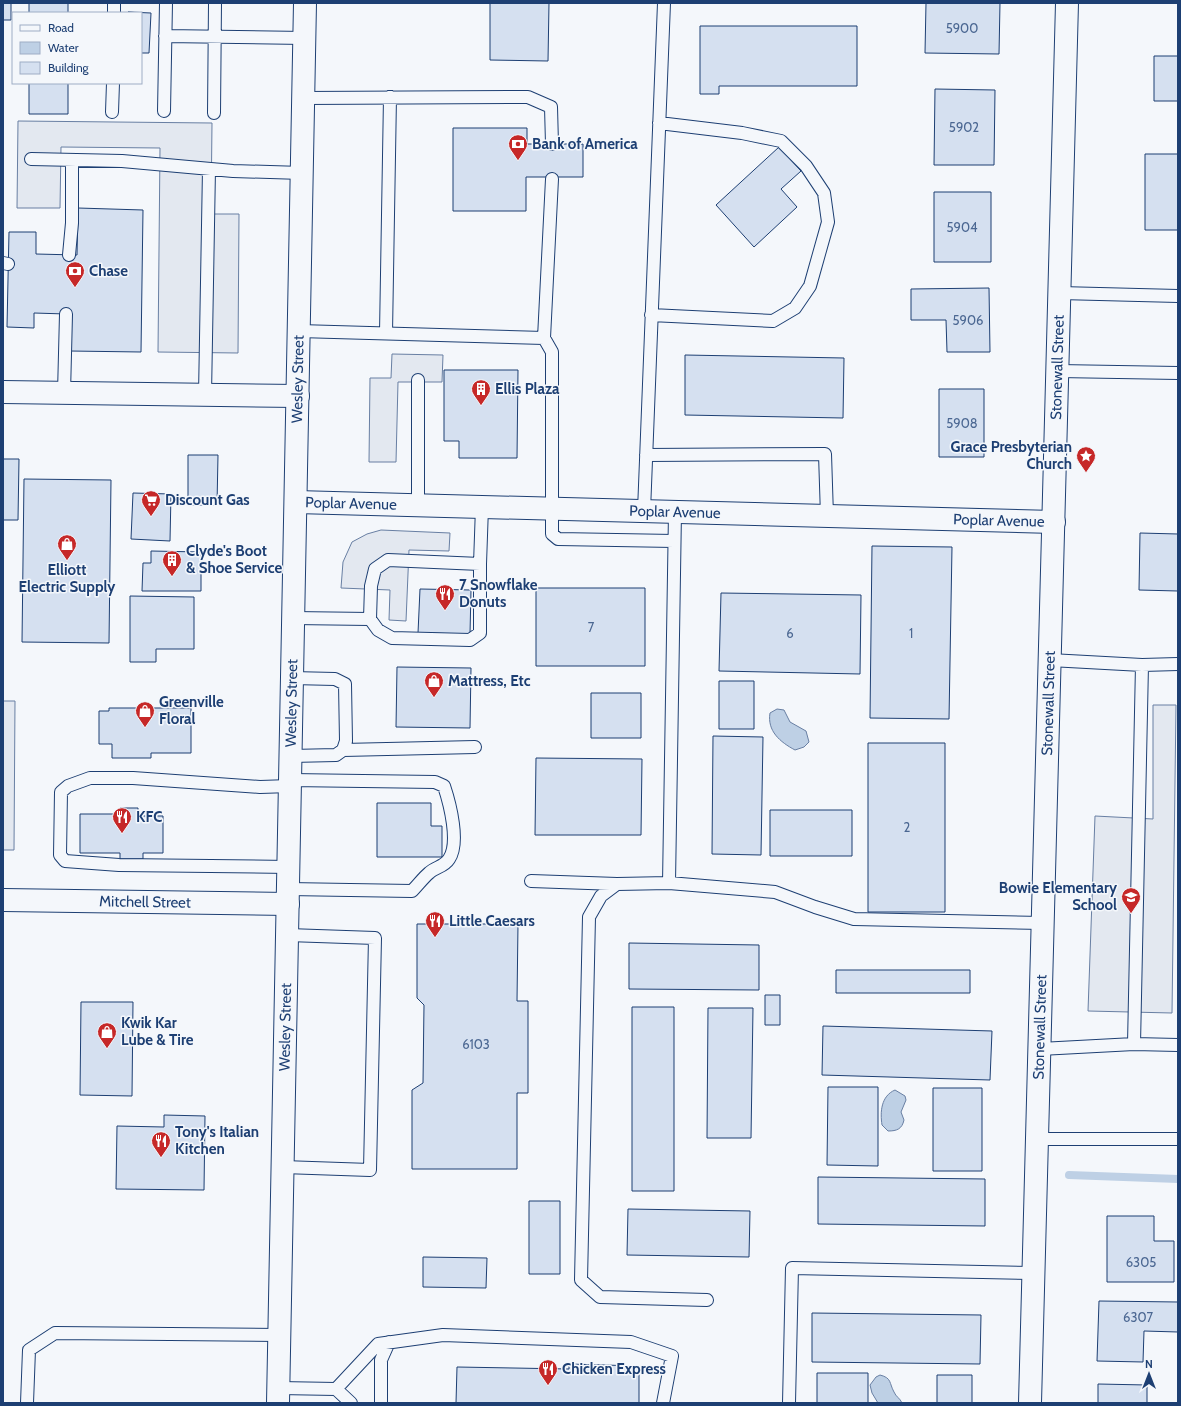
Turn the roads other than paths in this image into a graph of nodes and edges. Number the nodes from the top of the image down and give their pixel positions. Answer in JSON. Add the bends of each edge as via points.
{"nodes":[{"id":1,"x":166,"y":3,"type":"edge"},
{"id":2,"x":215,"y":3,"type":"edge"},
{"id":3,"x":305,"y":3,"type":"edge"},
{"id":4,"x":664,"y":3,"type":"edge"},
{"id":5,"x":1067,"y":3,"type":"edge"},
{"id":6,"x":165,"y":36,"type":"junction"},
{"id":7,"x":214,"y":37,"type":"junction"},
{"id":8,"x":304,"y":38,"type":"junction"},
{"id":9,"x":112,"y":84,"type":"edge"},
{"id":10,"x":303,"y":98,"type":"junction"},
{"id":11,"x":390,"y":98,"type":"junction"},
{"id":12,"x":164,"y":111,"type":"dead end"},
{"id":13,"x":112,"y":112,"type":"dead end"},
{"id":14,"x":214,"y":113,"type":"dead end"},
{"id":15,"x":659,"y":123,"type":"junction"},
{"id":16,"x":552,"y":144,"type":"dead end"},
{"id":17,"x":31,"y":159,"type":"dead end"},
{"id":18,"x":72,"y":160,"type":"junction"},
{"id":19,"x":209,"y":169,"type":"junction"},
{"id":20,"x":302,"y":173,"type":"junction"},
{"id":21,"x":552,"y":178,"type":"dead end"},
{"id":22,"x":69,"y":255,"type":"dead end"},
{"id":23,"x":1060,"y":293,"type":"junction"},
{"id":24,"x":1178,"y":296,"type":"edge"},
{"id":25,"x":66,"y":314,"type":"dead end"},
{"id":26,"x":651,"y":315,"type":"junction"},
{"id":27,"x":299,"y":331,"type":"junction"},
{"id":28,"x":386,"y":333,"type":"junction"},
{"id":29,"x":544,"y":338,"type":"junction"},
{"id":30,"x":1058,"y":371,"type":"junction"},
{"id":31,"x":1178,"y":373,"type":"edge"},
{"id":32,"x":418,"y":380,"type":"dead end"},
{"id":33,"x":3,"y":392,"type":"edge"},
{"id":34,"x":64,"y":393,"type":"junction"},
{"id":35,"x":205,"y":395,"type":"junction"},
{"id":36,"x":298,"y":396,"type":"junction"},
{"id":37,"x":646,"y":456,"type":"junction"},
{"id":38,"x":296,"y":502,"type":"junction"},
{"id":39,"x":418,"y":505,"type":"junction"},
{"id":40,"x":482,"y":507,"type":"junction"},
{"id":41,"x":552,"y":508,"type":"junction"},
{"id":42,"x":644,"y":511,"type":"junction"},
{"id":43,"x":675,"y":512,"type":"junction"},
{"id":44,"x":827,"y":516,"type":"junction"},
{"id":45,"x":1054,"y":522,"type":"junction"},
{"id":46,"x":674,"y":540,"type":"junction"},
{"id":47,"x":480,"y":564,"type":"junction"},
{"id":48,"x":294,"y":618,"type":"junction"},
{"id":49,"x":370,"y":618,"type":"junction"},
{"id":50,"x":1050,"y":660,"type":"junction"},
{"id":51,"x":1142,"y":664,"type":"junction"},
{"id":52,"x":1178,"y":664,"type":"edge"},
{"id":53,"x":292,"y":678,"type":"junction"},
{"id":54,"x":475,"y":747,"type":"dead end"},
{"id":55,"x":342,"y":750,"type":"junction"},
{"id":56,"x":291,"y":756,"type":"junction"},
{"id":57,"x":290,"y":783,"type":"junction"},
{"id":58,"x":289,"y":867,"type":"junction"},
{"id":59,"x":531,"y":881,"type":"dead end"},
{"id":60,"x":669,"y":883,"type":"junction"},
{"id":61,"x":617,"y":884,"type":"junction"},
{"id":62,"x":288,"y":896,"type":"junction"},
{"id":63,"x":3,"y":900,"type":"edge"},
{"id":64,"x":1042,"y":923,"type":"junction"},
{"id":65,"x":288,"y":935,"type":"junction"},
{"id":66,"x":1134,"y":1044,"type":"junction"},
{"id":67,"x":1178,"y":1045,"type":"edge"},
{"id":68,"x":1040,"y":1049,"type":"junction"},
{"id":69,"x":1037,"y":1139,"type":"junction"},
{"id":70,"x":1178,"y":1139,"type":"edge"},
{"id":71,"x":283,"y":1167,"type":"junction"},
{"id":72,"x":1034,"y":1273,"type":"junction"},
{"id":73,"x":707,"y":1300,"type":"dead end"},
{"id":74,"x":280,"y":1335,"type":"junction"},
{"id":75,"x":389,"y":1342,"type":"junction"},
{"id":76,"x":336,"y":1389,"type":"junction"},
{"id":77,"x":279,"y":1396,"type":"edge"},
{"id":78,"x":27,"y":1403,"type":"edge"},
{"id":79,"x":351,"y":1403,"type":"edge"},
{"id":80,"x":380,"y":1403,"type":"edge"},
{"id":81,"x":662,"y":1403,"type":"edge"},
{"id":82,"x":789,"y":1403,"type":"edge"},
{"id":83,"x":1030,"y":1403,"type":"edge"}],
"edges":[{"from":1,"to":6,"type":"lane"},
{"from":2,"to":7,"type":"lane"},
{"from":3,"to":8,"type":"street","name":"Wesley Street"},
{"from":4,"to":15,"type":"lane"},
{"from":5,"to":23,"type":"street","name":"Stonewall Street"},
{"from":6,"to":7,"type":"lane"},
{"from":6,"to":12,"type":"lane"},
{"from":7,"to":8,"type":"lane"},
{"from":7,"to":14,"type":"lane"},
{"from":8,"to":10,"type":"street","name":"Wesley Street"},
{"from":9,"to":13,"type":"lane"},
{"from":10,"to":11,"type":"lane"},
{"from":10,"to":20,"type":"street","name":"Wesley Street"},
{"from":11,"to":16,"type":"lane","via":[[528,97],[550,107]]},
{"from":11,"to":28,"type":"lane"},
{"from":15,"to":26,"type":"lane"},
{"from":15,"to":26,"type":"lane","via":[[742,132],[781,141],[806,166],[824,193],[828,222],[810,286],[795,308],[772,321]]},
{"from":17,"to":18,"type":"lane"},
{"from":18,"to":19,"type":"lane"},
{"from":18,"to":22,"type":"lane"},
{"from":19,"to":20,"type":"lane"},
{"from":19,"to":35,"type":"lane"},
{"from":20,"to":27,"type":"street","name":"Wesley Street"},
{"from":21,"to":29,"type":"lane"},
{"from":23,"to":24,"type":"lane"},
{"from":23,"to":30,"type":"street","name":"Stonewall Street"},
{"from":25,"to":34,"type":"lane"},
{"from":26,"to":37,"type":"lane"},
{"from":27,"to":28,"type":"lane"},
{"from":27,"to":36,"type":"street","name":"Wesley Street"},
{"from":28,"to":29,"type":"lane"},
{"from":29,"to":41,"type":"lane","via":[[552,352]]},
{"from":30,"to":31,"type":"lane"},
{"from":30,"to":45,"type":"street","name":"Stonewall Street"},
{"from":32,"to":39,"type":"lane"},
{"from":33,"to":34,"type":"street"},
{"from":34,"to":35,"type":"street"},
{"from":35,"to":36,"type":"street"},
{"from":36,"to":38,"type":"street","name":"Wesley Street"},
{"from":37,"to":42,"type":"lane"},
{"from":37,"to":44,"type":"lane","via":[[825,454]]},
{"from":38,"to":39,"type":"street","name":"Poplar Avenue"},
{"from":38,"to":48,"type":"street","name":"Wesley Street"},
{"from":39,"to":40,"type":"street","name":"Poplar Avenue"},
{"from":40,"to":41,"type":"street","name":"Poplar Avenue"},
{"from":40,"to":47,"type":"lane"},
{"from":41,"to":42,"type":"street","name":"Poplar Avenue"},
{"from":41,"to":46,"type":"lane","via":[[552,534],[558,539]]},
{"from":42,"to":43,"type":"street","name":"Poplar Avenue"},
{"from":43,"to":44,"type":"street","name":"Poplar Avenue"},
{"from":43,"to":46,"type":"lane"},
{"from":44,"to":45,"type":"street","name":"Poplar Avenue"},
{"from":45,"to":50,"type":"street","name":"Stonewall Street"},
{"from":46,"to":60,"type":"lane"},
{"from":47,"to":49,"type":"lane","via":[[388,560],[375,569],[371,586]]},
{"from":47,"to":49,"type":"lane","via":[[480,633],[470,640],[392,638],[378,630]]},
{"from":48,"to":49,"type":"lane"},
{"from":48,"to":53,"type":"street","name":"Wesley Street"},
{"from":50,"to":51,"type":"lane"},
{"from":50,"to":64,"type":"street","name":"Stonewall Street"},
{"from":51,"to":52,"type":"lane"},
{"from":51,"to":66,"type":"lane"},
{"from":53,"to":55,"type":"lane","via":[[335,678],[345,684],[346,741]]},
{"from":53,"to":56,"type":"street","name":"Wesley Street"},
{"from":54,"to":55,"type":"lane"},
{"from":55,"to":56,"type":"lane","via":[[336,755]]},
{"from":56,"to":57,"type":"street","name":"Wesley Street"},
{"from":57,"to":58,"type":"street","name":"Wesley Street"},
{"from":57,"to":58,"type":"lane","via":[[260,787],[133,778],[90,778],[68,786],[61,792],[60,855],[65,861],[119,865]]},
{"from":57,"to":62,"type":"lane","via":[[435,782],[444,786],[448,797],[452,817],[453,849],[449,859],[441,867],[430,872],[412,891]]},
{"from":58,"to":62,"type":"street","name":"Wesley Street"},
{"from":59,"to":61,"type":"lane"},
{"from":60,"to":61,"type":"lane"},
{"from":60,"to":64,"type":"lane","via":[[776,892],[854,919]]},
{"from":61,"to":73,"type":"lane","via":[[601,896],[589,917],[582,1280],[600,1297]]},
{"from":62,"to":63,"type":"street","name":"Mitchell Street"},
{"from":62,"to":65,"type":"street","name":"Wesley Street"},
{"from":64,"to":68,"type":"street","name":"Stonewall Street"},
{"from":65,"to":71,"type":"street","name":"Wesley Street"},
{"from":65,"to":71,"type":"lane","via":[[375,938],[370,1170]]},
{"from":66,"to":67,"type":"lane"},
{"from":66,"to":68,"type":"lane"},
{"from":68,"to":69,"type":"street","name":"Stonewall Street"},
{"from":69,"to":70,"type":"lane"},
{"from":69,"to":72,"type":"street","name":"Stonewall Street"},
{"from":71,"to":74,"type":"street","name":"Wesley Street"},
{"from":72,"to":82,"type":"lane","via":[[792,1268]]},
{"from":72,"to":83,"type":"street","name":"Stonewall Street"},
{"from":74,"to":77,"type":"street","name":"Wesley Street"},
{"from":74,"to":78,"type":"lane","via":[[55,1333],[29,1350]]},
{"from":75,"to":76,"type":"lane","via":[[378,1344]]},
{"from":75,"to":80,"type":"lane","via":[[381,1360]]},
{"from":75,"to":81,"type":"lane","via":[[443,1335],[630,1342],[672,1356]]},
{"from":76,"to":77,"type":"lane"},
{"from":76,"to":79,"type":"lane"}]}
